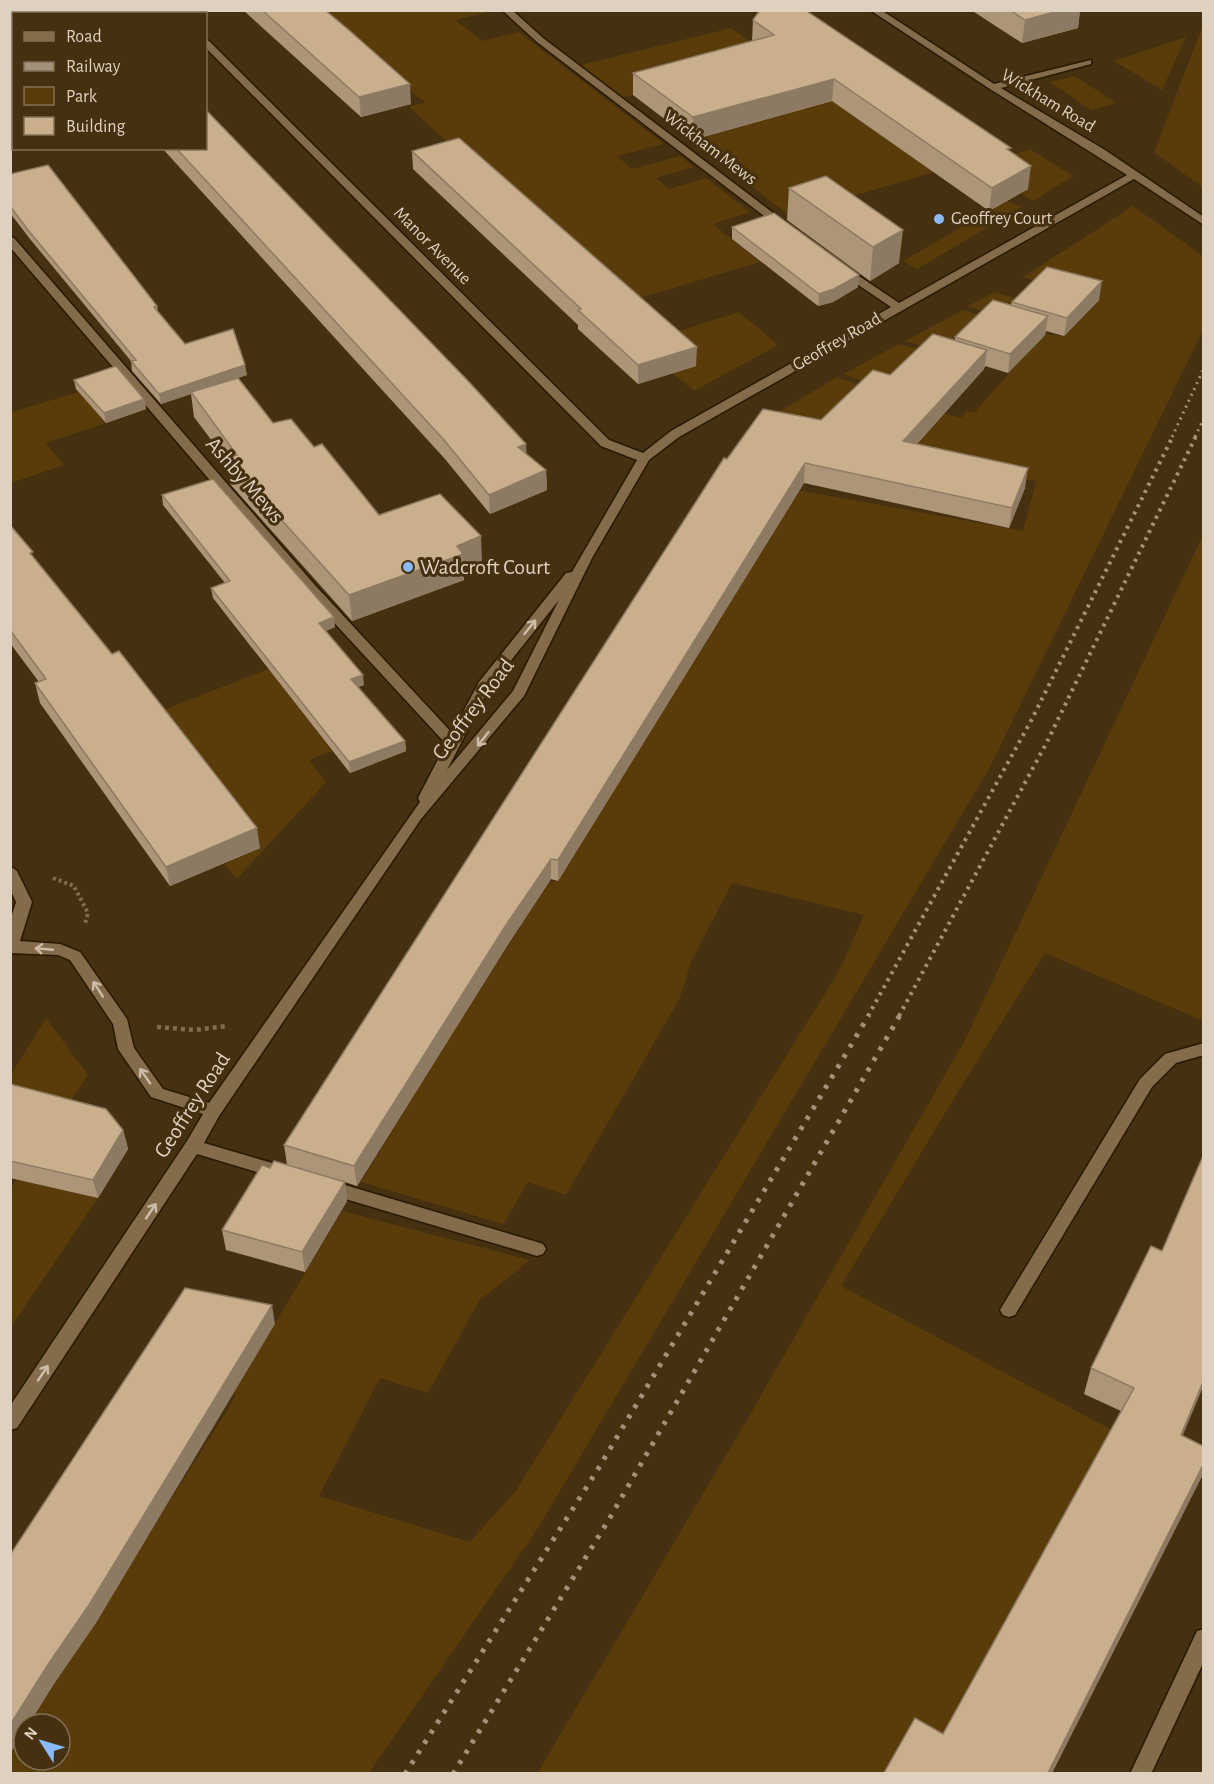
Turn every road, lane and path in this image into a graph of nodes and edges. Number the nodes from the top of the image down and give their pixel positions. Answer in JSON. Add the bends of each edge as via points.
{"nodes":[{"id":1,"x":506,"y":10,"type":"edge"},
{"id":2,"x":874,"y":10,"type":"edge"},
{"id":3,"x":207,"y":44,"type":"edge"},
{"id":4,"x":1088,"y":62,"type":"dead end"},
{"id":5,"x":993,"y":87,"type":"junction"},
{"id":6,"x":1134,"y":175,"type":"junction"},
{"id":7,"x":1203,"y":222,"type":"edge"},
{"id":8,"x":790,"y":231,"type":"edge"},
{"id":9,"x":10,"y":240,"type":"edge"},
{"id":10,"x":837,"y":266,"type":"edge"},
{"id":11,"x":897,"y":307,"type":"junction"},
{"id":12,"x":644,"y":458,"type":"junction"},
{"id":13,"x":586,"y":558,"type":"junction"},
{"id":14,"x":452,"y":742,"type":"junction"},
{"id":15,"x":416,"y":816,"type":"junction"},
{"id":16,"x":10,"y":871,"type":"edge"},
{"id":17,"x":42,"y":874,"type":"dead end"},
{"id":18,"x":11,"y":947,"type":"edge"},
{"id":19,"x":75,"y":956,"type":"junction"},
{"id":20,"x":121,"y":1023,"type":"junction"},
{"id":21,"x":272,"y":1024,"type":"junction"},
{"id":22,"x":1203,"y":1049,"type":"edge"},
{"id":23,"x":213,"y":1111,"type":"junction"},
{"id":24,"x":193,"y":1146,"type":"junction"},
{"id":25,"x":537,"y":1249,"type":"dead end"},
{"id":26,"x":1009,"y":1310,"type":"dead end"},
{"id":27,"x":10,"y":1422,"type":"edge"},
{"id":28,"x":1203,"y":1638,"type":"edge"},
{"id":29,"x":1140,"y":1773,"type":"edge"}],
"edges":[{"from":1,"to":8,"type":"street","name":"Wickham Mews"},
{"from":2,"to":5,"type":"street","name":"Wickham Road"},
{"from":3,"to":12,"type":"street","name":"Manor Avenue","via":[[605,443]]},
{"from":4,"to":5,"type":"street"},
{"from":5,"to":6,"type":"street","name":"Wickham Road"},
{"from":6,"to":7,"type":"street","name":"Wickham Road"},
{"from":6,"to":11,"type":"street","name":"Geoffrey Road"},
{"from":9,"to":14,"type":"street","name":"Ashby Mews","via":[[309,587]]},
{"from":10,"to":11,"type":"street"},
{"from":11,"to":12,"type":"street","name":"Geoffrey Road","via":[[675,434]]},
{"from":12,"to":13,"type":"street","name":"Geoffrey Road"},
{"from":14,"to":13,"type":"street","name":"Geoffrey Road","one_way":true,"via":[[493,672]]},
{"from":13,"to":15,"type":"street","name":"Geoffrey Road","one_way":true,"via":[[519,693]]},
{"from":14,"to":15,"type":"street","name":"Geoffrey Road"},
{"from":15,"to":21,"type":"street","name":"Geoffrey Road"},
{"from":16,"to":18,"type":"street","via":[[24,902]]},
{"from":17,"to":19,"type":"path","via":[[74,886],[88,913]]},
{"from":19,"to":18,"type":"street","one_way":true,"via":[[60,950]]},
{"from":20,"to":19,"type":"street","one_way":true},
{"from":20,"to":21,"type":"path","via":[[195,1030]]},
{"from":23,"to":20,"type":"street","one_way":true,"via":[[157,1093],[126,1049]]},
{"from":21,"to":23,"type":"street","name":"Geoffrey Road"},
{"from":22,"to":26,"type":"street","via":[[1171,1058],[1146,1083]]},
{"from":23,"to":24,"type":"street","name":"Geoffrey Road"},
{"from":24,"to":25,"type":"street"},
{"from":27,"to":24,"type":"street","name":"Geoffrey Road","one_way":true},
{"from":28,"to":29,"type":"street"}]}
